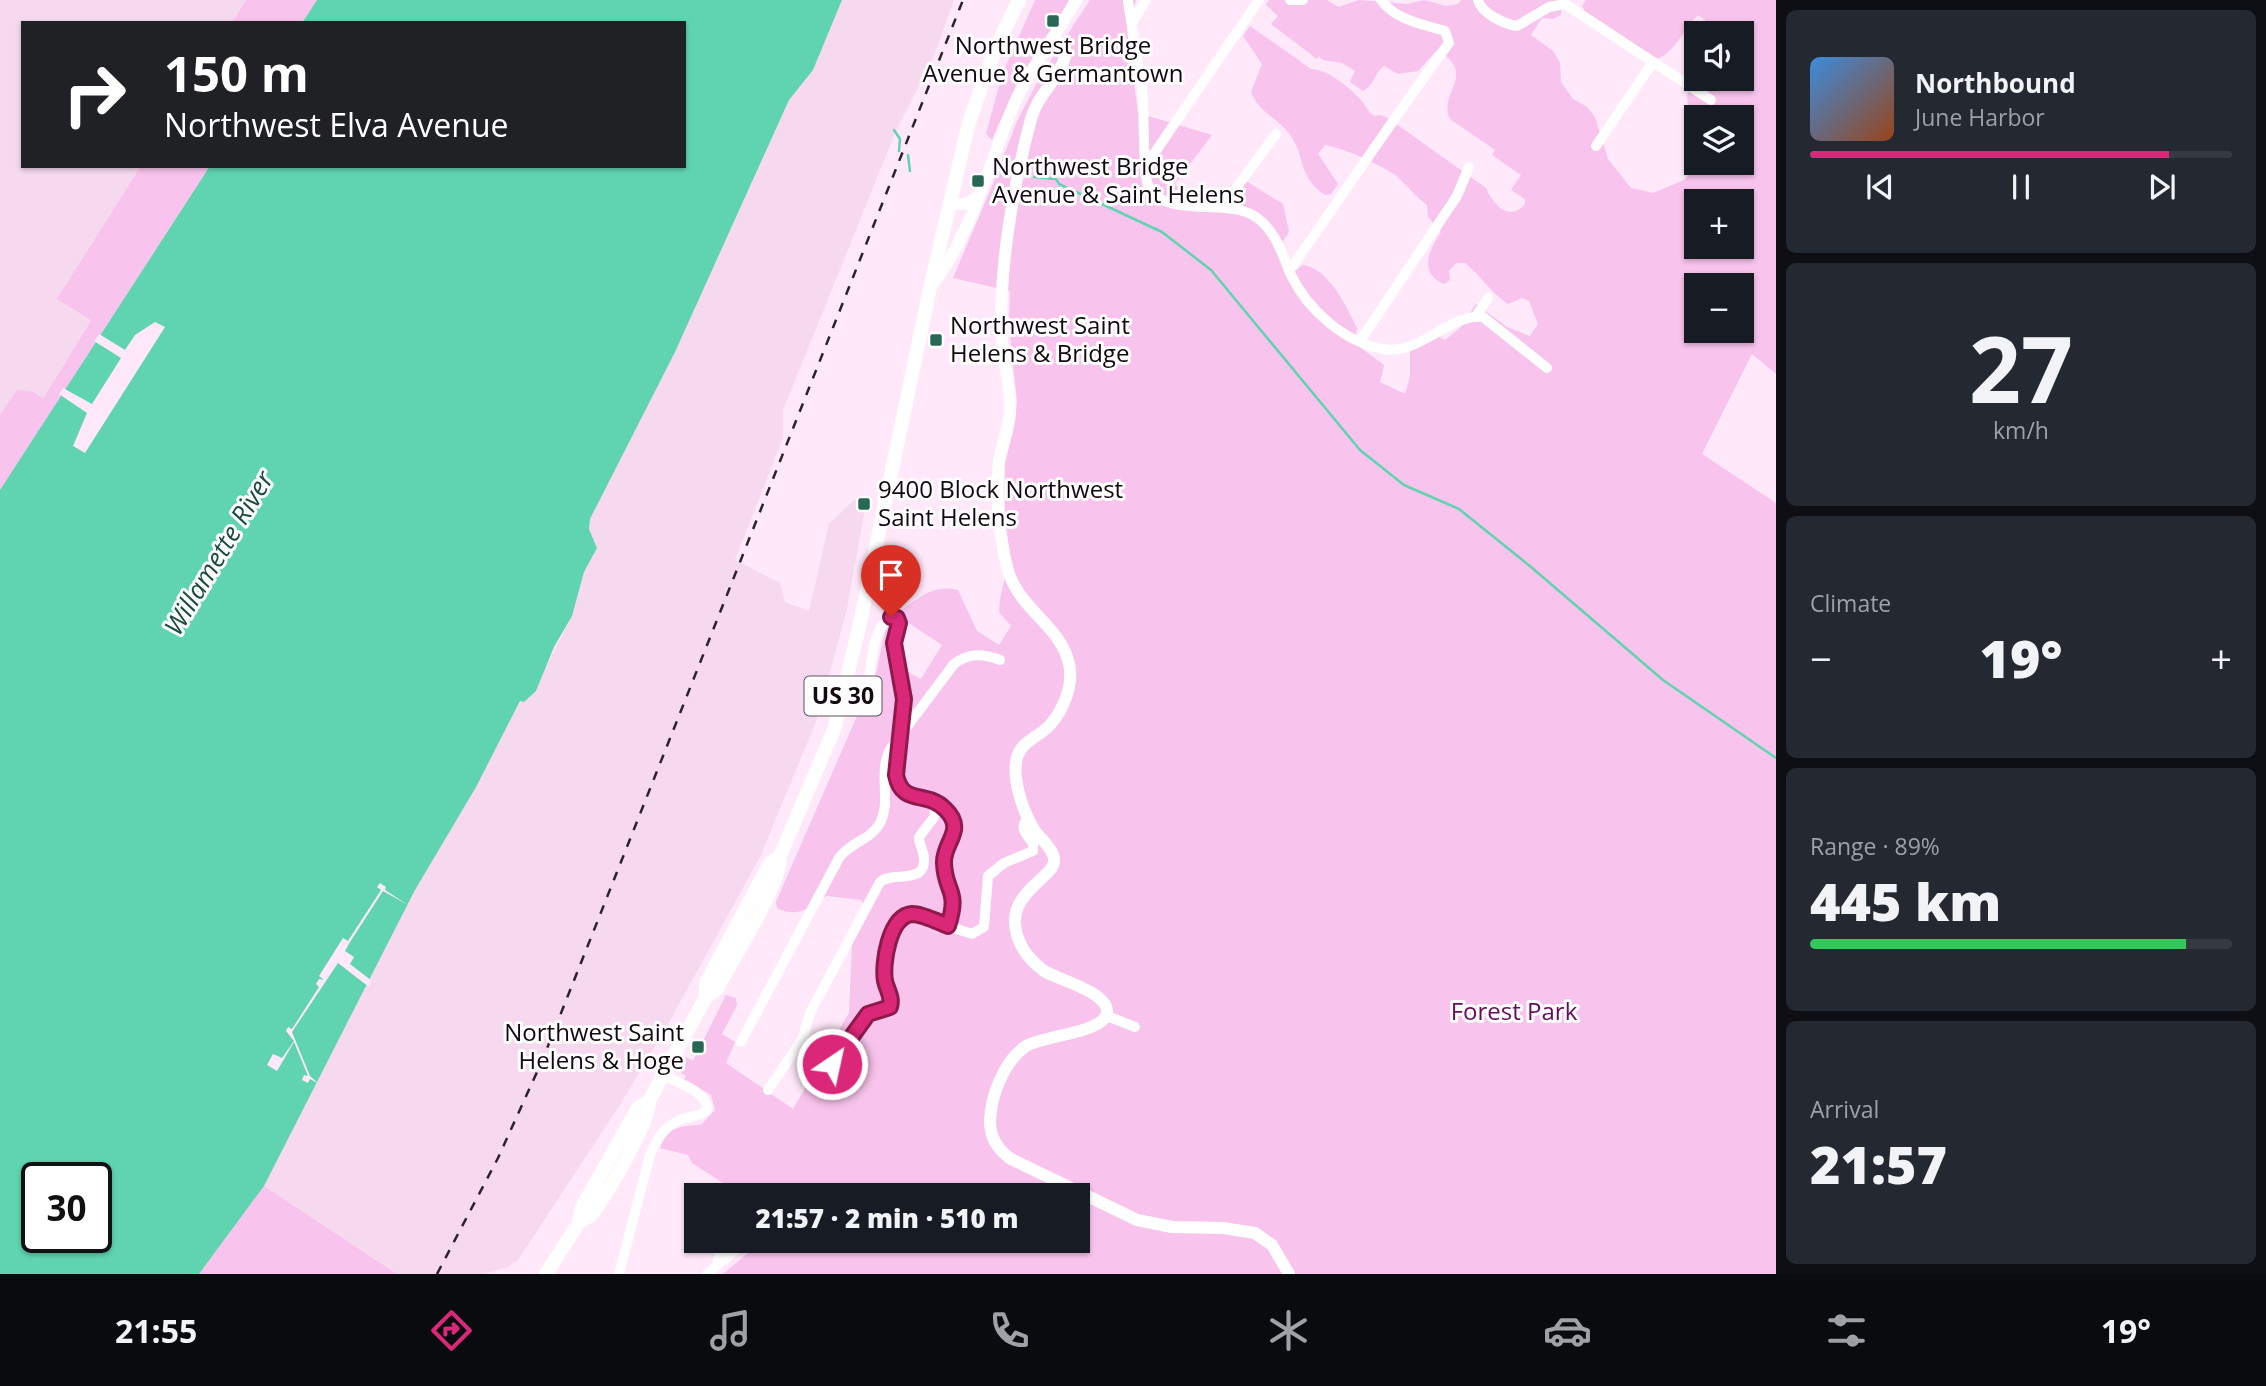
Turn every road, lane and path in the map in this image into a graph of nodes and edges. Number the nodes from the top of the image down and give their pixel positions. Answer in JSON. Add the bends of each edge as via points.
{"nodes":[{"id":1,"x":1019,"y":0,"type":"edge"},
{"id":2,"x":1076,"y":0,"type":"edge"},
{"id":3,"x":1128,"y":0,"type":"edge"},
{"id":4,"x":1146,"y":0,"type":"edge"},
{"id":5,"x":1259,"y":0,"type":"edge"},
{"id":6,"x":1290,"y":0,"type":"edge"},
{"id":7,"x":1303,"y":0,"type":"edge"},
{"id":8,"x":1381,"y":0,"type":"edge"},
{"id":9,"x":1478,"y":0,"type":"edge"},
{"id":10,"x":1133,"y":21,"type":"junction"},
{"id":11,"x":1052,"y":38,"type":"junction"},
{"id":12,"x":1653,"y":62,"type":"junction"},
{"id":13,"x":1711,"y":100,"type":"dead end"},
{"id":14,"x":1276,"y":134,"type":"dead end"},
{"id":15,"x":1596,"y":146,"type":"dead end"},
{"id":16,"x":1146,"y":164,"type":"junction"},
{"id":17,"x":1469,"y":167,"type":"dead end"},
{"id":18,"x":979,"y":196,"type":"junction"},
{"id":19,"x":950,"y":204,"type":"junction"},
{"id":20,"x":1222,"y":207,"type":"junction"},
{"id":21,"x":1289,"y":271,"type":"junction"},
{"id":22,"x":930,"y":288,"type":"junction"},
{"id":23,"x":1488,"y":298,"type":"dead end"},
{"id":24,"x":1476,"y":316,"type":"junction"},
{"id":25,"x":1360,"y":341,"type":"junction"},
{"id":26,"x":1547,"y":368,"type":"dead end"},
{"id":27,"x":1000,"y":660,"type":"dead end"},
{"id":28,"x":839,"y":709,"type":"junction"},
{"id":29,"x":902,"y":733,"type":"junction"},
{"id":30,"x":934,"y":802,"type":"junction"},
{"id":31,"x":1029,"y":818,"type":"junction"},
{"id":32,"x":948,"y":926,"type":"junction"},
{"id":33,"x":1107,"y":1016,"type":"junction"},
{"id":34,"x":1135,"y":1027,"type":"dead end"},
{"id":35,"x":741,"y":1042,"type":"dead end"},
{"id":36,"x":826,"y":1074,"type":"dead end"},
{"id":37,"x":664,"y":1075,"type":"junction"},
{"id":38,"x":768,"y":1090,"type":"dead end"},
{"id":39,"x":733,"y":1253,"type":"edge"},
{"id":40,"x":715,"y":1269,"type":"edge"},
{"id":41,"x":546,"y":1274,"type":"edge"},
{"id":42,"x":619,"y":1274,"type":"edge"},
{"id":43,"x":706,"y":1274,"type":"edge"},
{"id":44,"x":1289,"y":1274,"type":"edge"}],
"edges":[{"from":1,"to":19,"type":"highway","number":"US 30","via":[[969,122]]},
{"from":2,"to":11,"type":"main road"},
{"from":3,"to":10,"type":"street"},
{"from":4,"to":10,"type":"street"},
{"from":5,"to":16,"type":"street"},
{"from":6,"to":7,"type":"street"},
{"from":8,"to":21,"type":"street","via":[[1402,17],[1445,31],[1449,43]]},
{"from":9,"to":12,"type":"street","via":[[1483,9],[1517,26],[1549,7],[1565,4]]},
{"from":10,"to":16,"type":"street"},
{"from":11,"to":18,"type":"main road","via":[[1017,99]]},
{"from":11,"to":31,"type":"main road","via":[[1065,57],[1031,119],[1008,223],[1001,329],[1010,410],[999,460],[1000,531],[1008,572],[1018,594],[1060,641],[1070,666],[1061,709],[1018,752],[1016,774]]},
{"from":12,"to":13,"type":"street"},
{"from":12,"to":15,"type":"street"},
{"from":14,"to":20,"type":"street"},
{"from":16,"to":20,"type":"street","via":[[1147,185],[1159,199],[1177,205]]},
{"from":17,"to":25,"type":"street","via":[[1457,196]]},
{"from":18,"to":19,"type":"main road","via":[[966,204]]},
{"from":18,"to":22,"type":"main road","via":[[969,225]]},
{"from":19,"to":22,"type":"highway","number":"US 30"},
{"from":20,"to":21,"type":"street","via":[[1256,216],[1278,242]]},
{"from":21,"to":25,"type":"street","via":[[1312,309]]},
{"from":22,"to":28,"type":"highway","number":"US 30"},
{"from":23,"to":24,"type":"street"},
{"from":24,"to":25,"type":"street","via":[[1395,350]]},
{"from":24,"to":26,"type":"street","via":[[1496,325]]},
{"from":27,"to":29,"type":"street","via":[[977,654],[954,664]]},
{"from":28,"to":29,"type":"street","via":[[852,711],[863,704],[879,629],[894,617],[899,623],[894,643],[904,699]]},
{"from":28,"to":37,"type":"highway","number":"US 30","via":[[826,753],[780,856],[780,869],[717,989],[706,997]]},
{"from":29,"to":30,"type":"street","via":[[896,775],[899,788]]},
{"from":29,"to":35,"type":"street","via":[[885,763],[880,823],[839,858]]},
{"from":30,"to":32,"type":"street","via":[[946,809],[953,823],[954,838],[944,860],[954,901]]},
{"from":30,"to":38,"type":"street","via":[[935,816],[919,837],[925,860],[922,869],[913,876],[887,876],[880,882],[810,1013],[803,1038]]},
{"from":31,"to":32,"type":"street","via":[[1024,832],[1033,851],[1004,863],[988,876],[984,927],[972,934]]},
{"from":31,"to":33,"type":"main road","via":[[1054,861],[1019,902],[1016,924],[1021,944],[1044,971],[1098,996]]},
{"from":32,"to":36,"type":"street","via":[[912,914],[898,925],[884,966],[890,1007],[863,1018]]},
{"from":33,"to":34,"type":"street"},
{"from":33,"to":44,"type":"main road","via":[[1093,1028],[1035,1042],[1011,1060],[990,1116],[997,1146],[1011,1159],[1137,1220],[1255,1233],[1272,1245]]},
{"from":37,"to":41,"type":"highway","number":"US 30","via":[[649,1101],[649,1115],[591,1216],[579,1222]]},
{"from":37,"to":42,"type":"street","via":[[703,1096],[707,1110],[672,1123],[658,1138]]},
{"from":39,"to":40,"type":"street"},
{"from":40,"to":43,"type":"street"}]}
